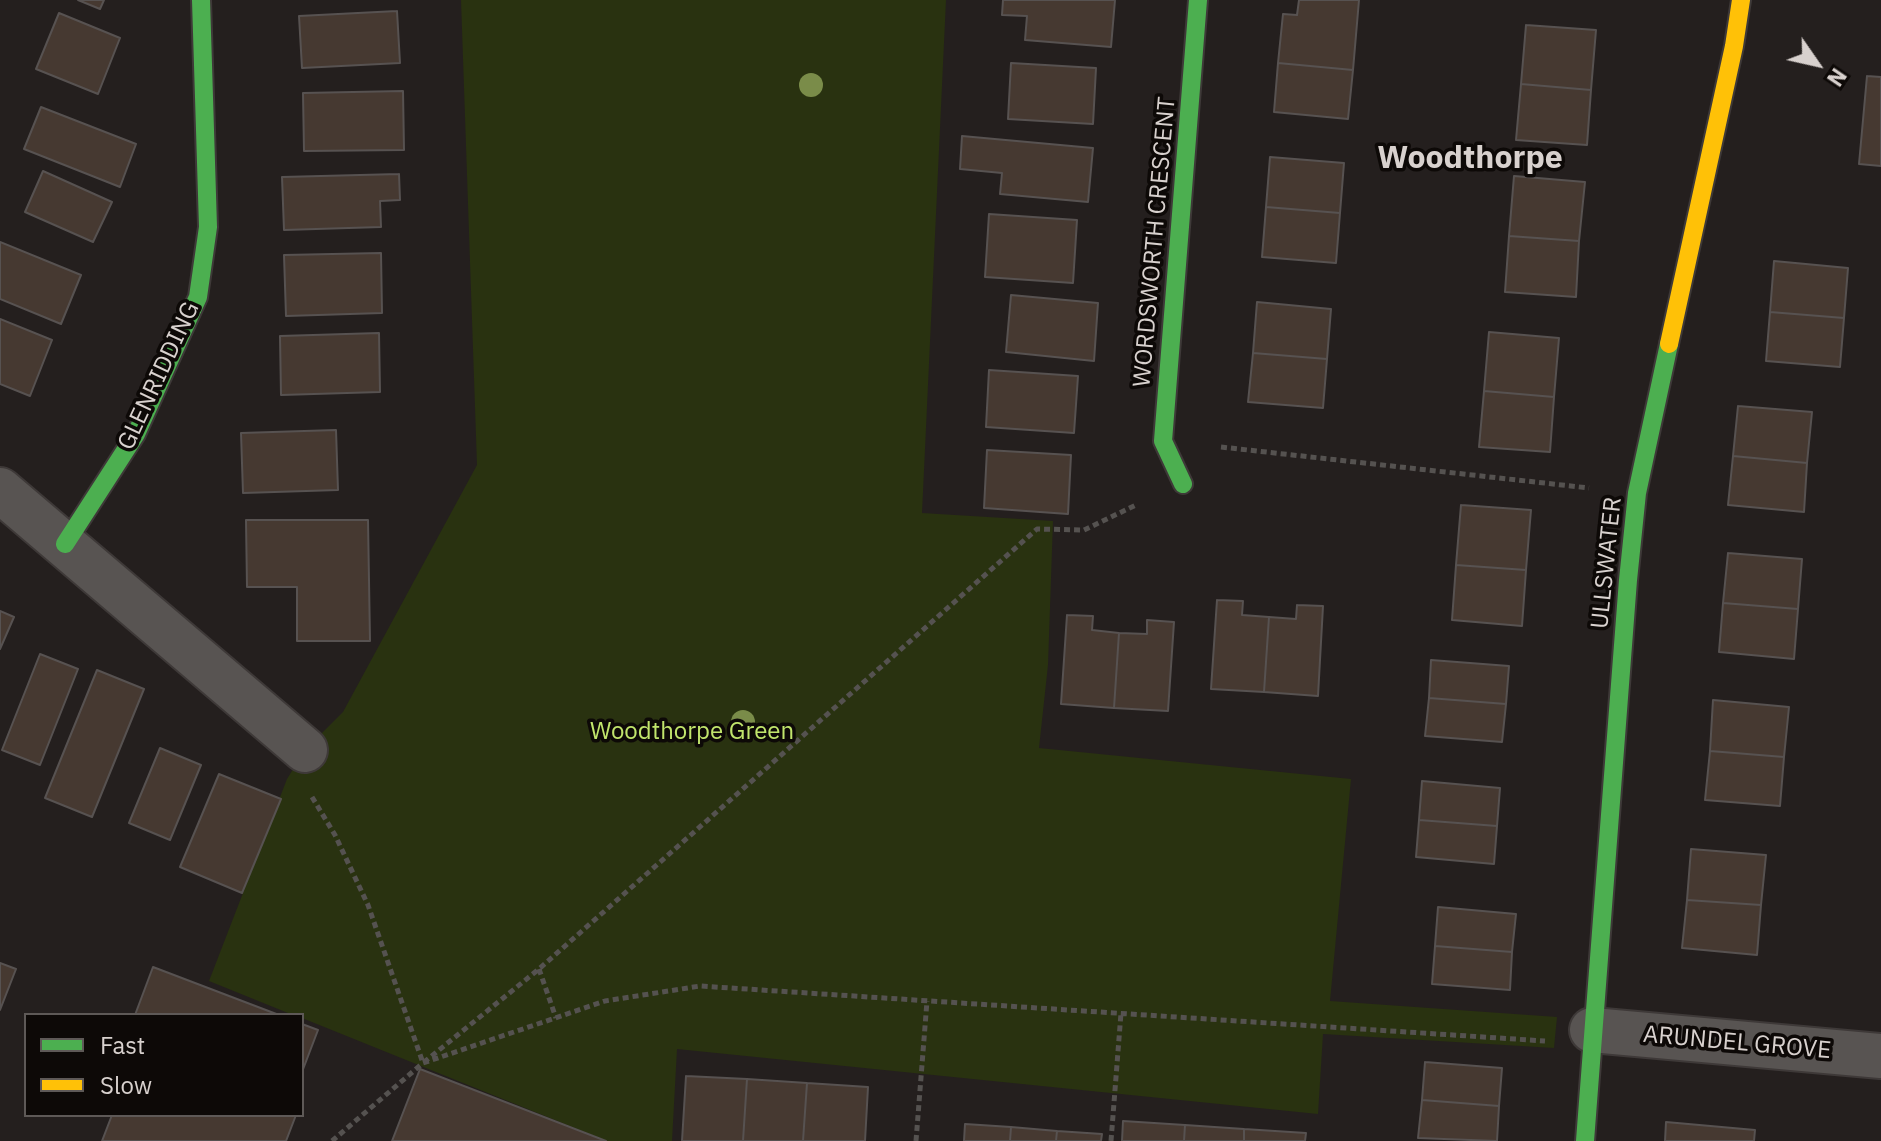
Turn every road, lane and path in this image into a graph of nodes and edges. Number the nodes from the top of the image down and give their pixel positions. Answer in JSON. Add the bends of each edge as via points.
{"nodes":[{"id":1,"x":201,"y":0,"type":"edge"},
{"id":2,"x":1198,"y":0,"type":"edge"},
{"id":3,"x":1741,"y":0,"type":"edge"},
{"id":4,"x":1163,"y":441,"type":"junction"},
{"id":5,"x":1183,"y":484,"type":"joint"},
{"id":6,"x":0,"y":490,"type":"edge"},
{"id":7,"x":1637,"y":493,"type":"junction"},
{"id":8,"x":65,"y":544,"type":"junction"},
{"id":9,"x":305,"y":750,"type":"joint"},
{"id":10,"x":539,"y":969,"type":"junction"},
{"id":11,"x":927,"y":1001,"type":"junction"},
{"id":12,"x":1121,"y":1013,"type":"junction"},
{"id":13,"x":556,"y":1018,"type":"junction"},
{"id":14,"x":1592,"y":1030,"type":"junction"},
{"id":15,"x":1881,"y":1056,"type":"edge"},
{"id":16,"x":423,"y":1063,"type":"junction"},
{"id":17,"x":332,"y":1141,"type":"edge"},
{"id":18,"x":916,"y":1141,"type":"edge"},
{"id":19,"x":1111,"y":1141,"type":"edge"},
{"id":20,"x":1585,"y":1141,"type":"edge"}],
"edges":[{"from":1,"to":8,"type":"street","name":"GLENRIDDING","via":[[208,227],[198,297],[136,434]]},
{"from":2,"to":4,"type":"street","name":"WORDSWORTH CRESCENT"},
{"from":3,"to":7,"type":"street","name":"ULLSWATER"},
{"from":4,"to":5,"type":"street","name":"WORDSWORTH CRESCENT"},
{"from":4,"to":7,"type":"path"},
{"from":5,"to":10,"type":"path","via":[[1084,530],[1037,529]]},
{"from":6,"to":8,"type":"street"},
{"from":7,"to":14,"type":"street","name":"ULLSWATER"},
{"from":8,"to":9,"type":"street"},
{"from":9,"to":16,"type":"path","via":[[296,772],[335,835],[368,905]]},
{"from":10,"to":13,"type":"path"},
{"from":10,"to":16,"type":"path"},
{"from":11,"to":12,"type":"path"},
{"from":11,"to":13,"type":"path","via":[[700,986],[605,1001]]},
{"from":11,"to":18,"type":"path"},
{"from":12,"to":14,"type":"path","via":[[1558,1042]]},
{"from":12,"to":19,"type":"path"},
{"from":13,"to":16,"type":"path"},
{"from":14,"to":15,"type":"street","name":"ARUNDEL GROVE"},
{"from":14,"to":20,"type":"street","name":"ULLSWATER"},
{"from":16,"to":17,"type":"path"}]}
